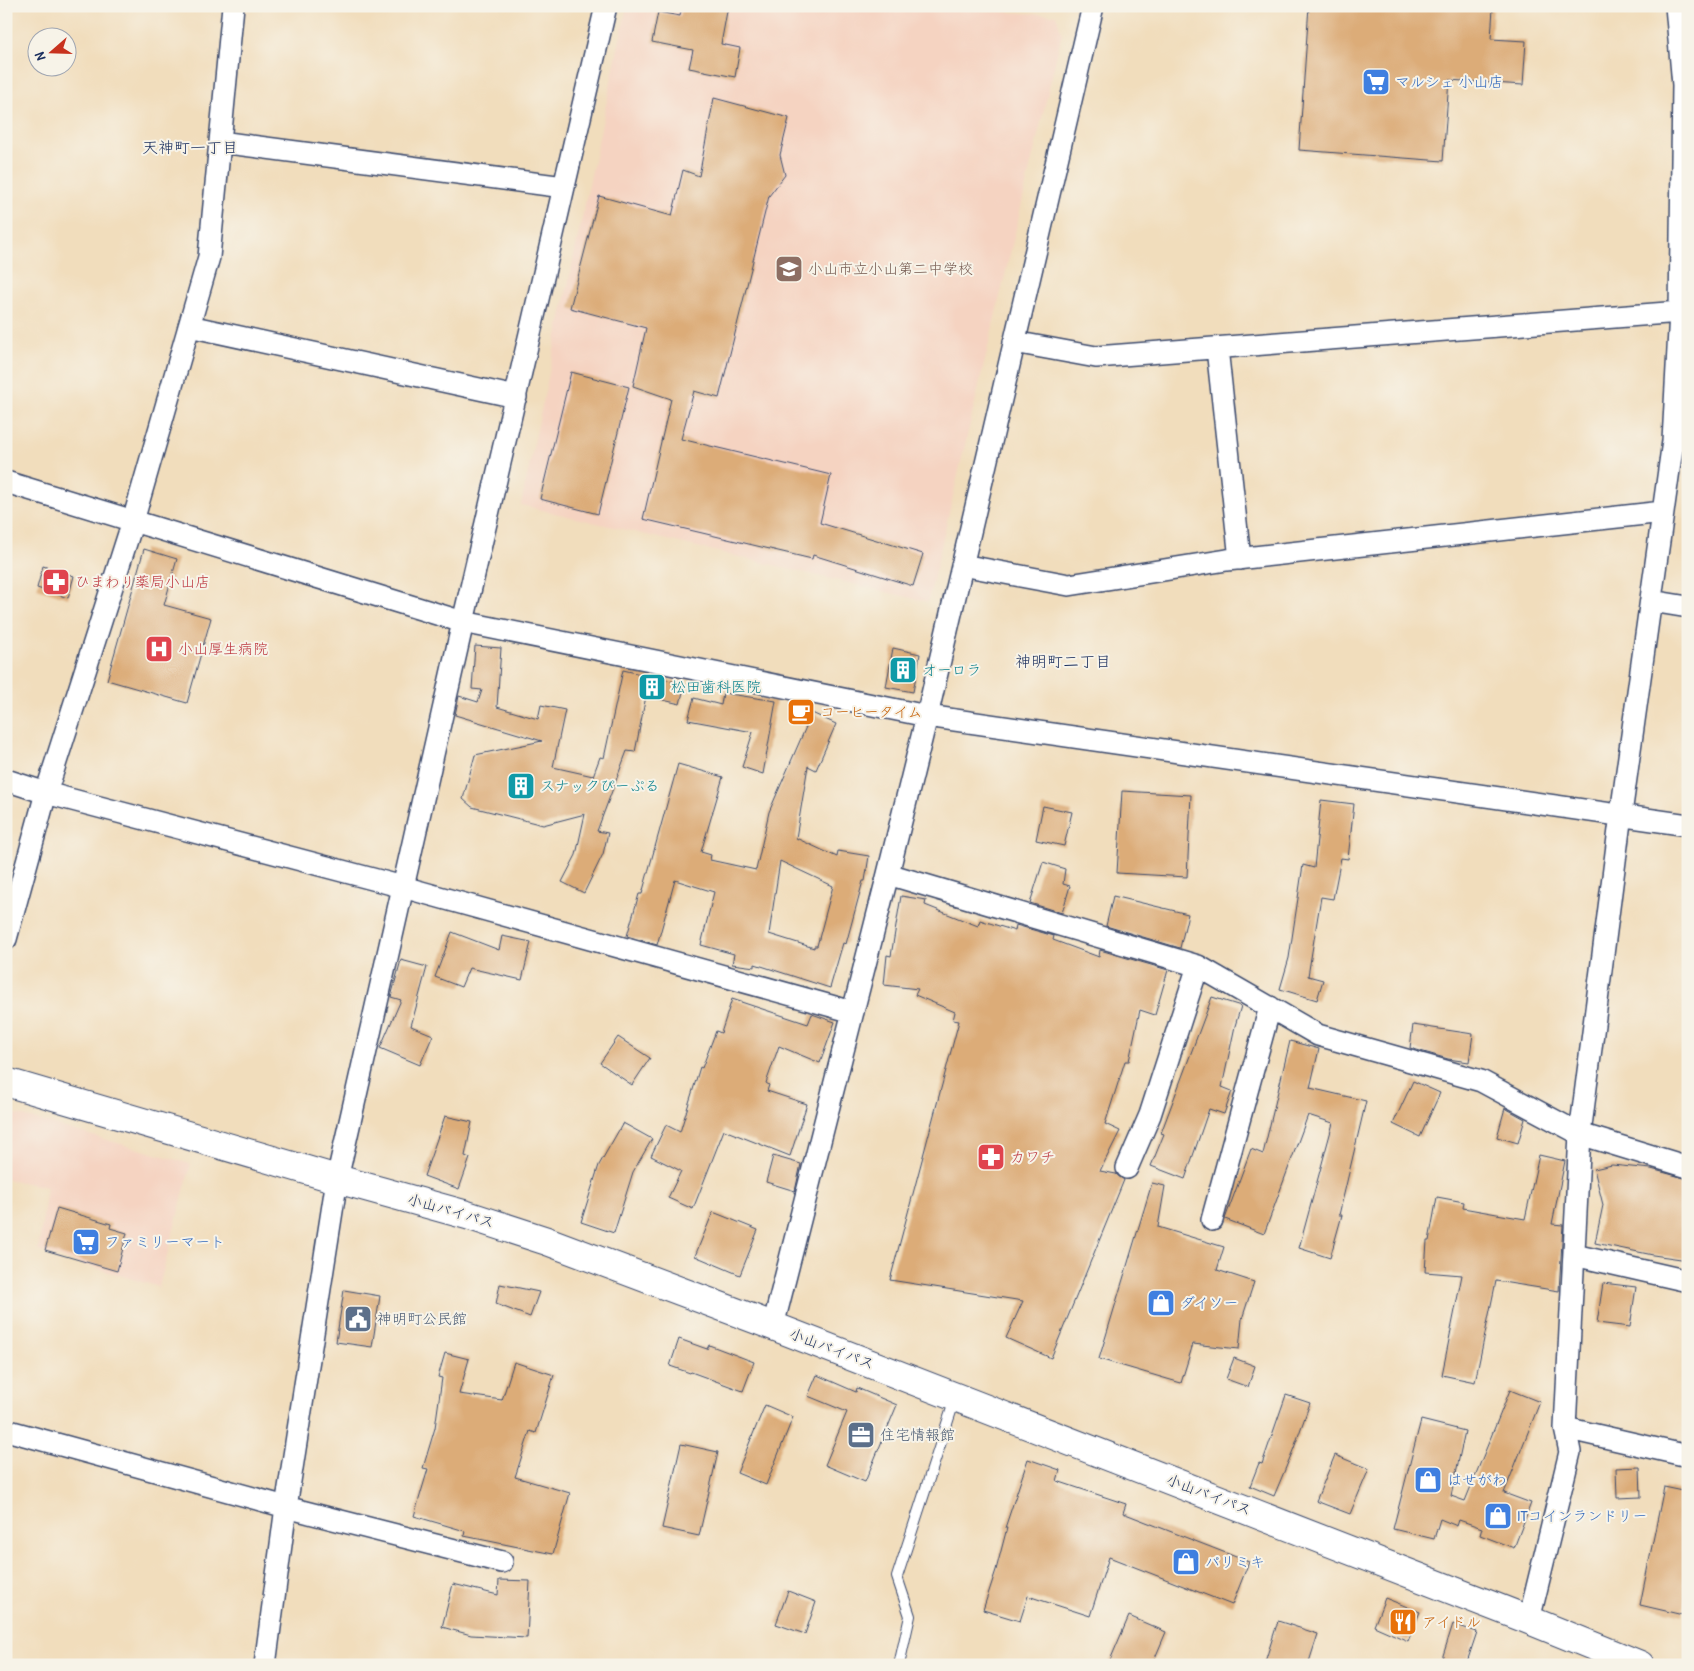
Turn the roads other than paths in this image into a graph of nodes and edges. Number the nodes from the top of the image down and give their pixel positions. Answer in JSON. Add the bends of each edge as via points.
{"nodes":[{"id":1,"x":233,"y":6,"type":"edge"},
{"id":2,"x":606,"y":6,"type":"edge"},
{"id":3,"x":1093,"y":6,"type":"edge"},
{"id":4,"x":1676,"y":6,"type":"edge"},
{"id":5,"x":220,"y":142,"type":"junction"},
{"id":6,"x":564,"y":187,"type":"junction"},
{"id":7,"x":1680,"y":312,"type":"junction"},
{"id":8,"x":189,"y":326,"type":"junction"},
{"id":9,"x":1014,"y":342,"type":"junction"},
{"id":10,"x":1217,"y":348,"type":"junction"},
{"id":11,"x":516,"y":397,"type":"junction"},
{"id":12,"x":1680,"y":441,"type":"edge"},
{"id":13,"x":6,"y":482,"type":"edge"},
{"id":14,"x":1663,"y":512,"type":"junction"},
{"id":15,"x":133,"y":521,"type":"junction"},
{"id":16,"x":1240,"y":558,"type":"junction"},
{"id":17,"x":962,"y":565,"type":"junction"},
{"id":18,"x":1651,"y":601,"type":"junction"},
{"id":19,"x":1688,"y":607,"type":"edge"},
{"id":20,"x":463,"y":622,"type":"junction"},
{"id":21,"x":927,"y":716,"type":"junction"},
{"id":22,"x":6,"y":780,"type":"edge"},
{"id":23,"x":46,"y":793,"type":"junction"},
{"id":24,"x":1621,"y":814,"type":"junction"},
{"id":25,"x":1688,"y":825,"type":"edge"},
{"id":26,"x":888,"y":874,"type":"junction"},
{"id":27,"x":403,"y":887,"type":"junction"},
{"id":28,"x":6,"y":938,"type":"edge"},
{"id":29,"x":1198,"y":966,"type":"junction"},
{"id":30,"x":1270,"y":1007,"type":"junction"},
{"id":31,"x":853,"y":1012,"type":"junction"},
{"id":32,"x":6,"y":1082,"type":"edge"},
{"id":33,"x":1580,"y":1134,"type":"junction"},
{"id":34,"x":1688,"y":1167,"type":"edge"},
{"id":35,"x":1127,"y":1168,"type":"dead end"},
{"id":36,"x":337,"y":1179,"type":"junction"},
{"id":37,"x":1212,"y":1220,"type":"dead end"},
{"id":38,"x":1574,"y":1255,"type":"junction"},
{"id":39,"x":1688,"y":1281,"type":"edge"},
{"id":40,"x":773,"y":1326,"type":"junction"},
{"id":41,"x":956,"y":1397,"type":"junction"},
{"id":42,"x":1565,"y":1428,"type":"junction"},
{"id":43,"x":6,"y":1430,"type":"edge"},
{"id":44,"x":1688,"y":1456,"type":"edge"},
{"id":45,"x":286,"y":1507,"type":"junction"},
{"id":46,"x":502,"y":1562,"type":"dead end"},
{"id":47,"x":1529,"y":1620,"type":"junction"},
{"id":48,"x":265,"y":1665,"type":"edge"},
{"id":49,"x":899,"y":1665,"type":"edge"},
{"id":50,"x":1640,"y":1665,"type":"edge"}],
"edges":[{"from":1,"to":5,"type":"street"},
{"from":2,"to":6,"type":"street"},
{"from":3,"to":9,"type":"street"},
{"from":4,"to":7,"type":"street","via":[[1683,85]]},
{"from":5,"to":6,"type":"street"},
{"from":5,"to":8,"type":"street","via":[[209,257]]},
{"from":6,"to":11,"type":"street"},
{"from":7,"to":10,"type":"street"},
{"from":7,"to":12,"type":"street"},
{"from":8,"to":11,"type":"street"},
{"from":8,"to":15,"type":"street"},
{"from":9,"to":10,"type":"street","via":[[1096,357]]},
{"from":9,"to":17,"type":"street"},
{"from":10,"to":16,"type":"street"},
{"from":11,"to":20,"type":"street"},
{"from":12,"to":14,"type":"street"},
{"from":13,"to":15,"type":"street"},
{"from":14,"to":16,"type":"street"},
{"from":14,"to":18,"type":"street"},
{"from":15,"to":20,"type":"street"},
{"from":15,"to":23,"type":"street"},
{"from":16,"to":17,"type":"street","via":[[1069,585]]},
{"from":17,"to":21,"type":"street"},
{"from":18,"to":19,"type":"street"},
{"from":18,"to":24,"type":"street"},
{"from":20,"to":21,"type":"street"},
{"from":20,"to":27,"type":"street"},
{"from":21,"to":24,"type":"street"},
{"from":21,"to":26,"type":"street"},
{"from":22,"to":23,"type":"street"},
{"from":23,"to":27,"type":"street"},
{"from":23,"to":28,"type":"street"},
{"from":24,"to":25,"type":"street"},
{"from":24,"to":33,"type":"street"},
{"from":26,"to":29,"type":"street"},
{"from":26,"to":31,"type":"street"},
{"from":27,"to":31,"type":"street"},
{"from":27,"to":36,"type":"street"},
{"from":29,"to":30,"type":"street"},
{"from":29,"to":35,"type":"street","via":[[1150,1115]]},
{"from":30,"to":33,"type":"street","via":[[1318,1035],[1481,1081]]},
{"from":30,"to":37,"type":"street"},
{"from":31,"to":40,"type":"street"},
{"from":32,"to":36,"type":"highway","name":"小山バイパス"},
{"from":33,"to":34,"type":"street"},
{"from":33,"to":38,"type":"street"},
{"from":36,"to":40,"type":"highway","name":"小山バイパス","via":[[546,1241]]},
{"from":36,"to":45,"type":"street"},
{"from":38,"to":39,"type":"street"},
{"from":38,"to":42,"type":"street"},
{"from":40,"to":41,"type":"highway","name":"小山バイパス"},
{"from":41,"to":47,"type":"highway","name":"小山バイパス"},
{"from":41,"to":49,"type":"lane","via":[[897,1576],[910,1616]]},
{"from":42,"to":44,"type":"street"},
{"from":42,"to":47,"type":"street","via":[[1570,1452]]},
{"from":43,"to":45,"type":"street"},
{"from":45,"to":46,"type":"street"},
{"from":45,"to":48,"type":"street"},
{"from":47,"to":50,"type":"highway","name":"小山バイパス"}]}
